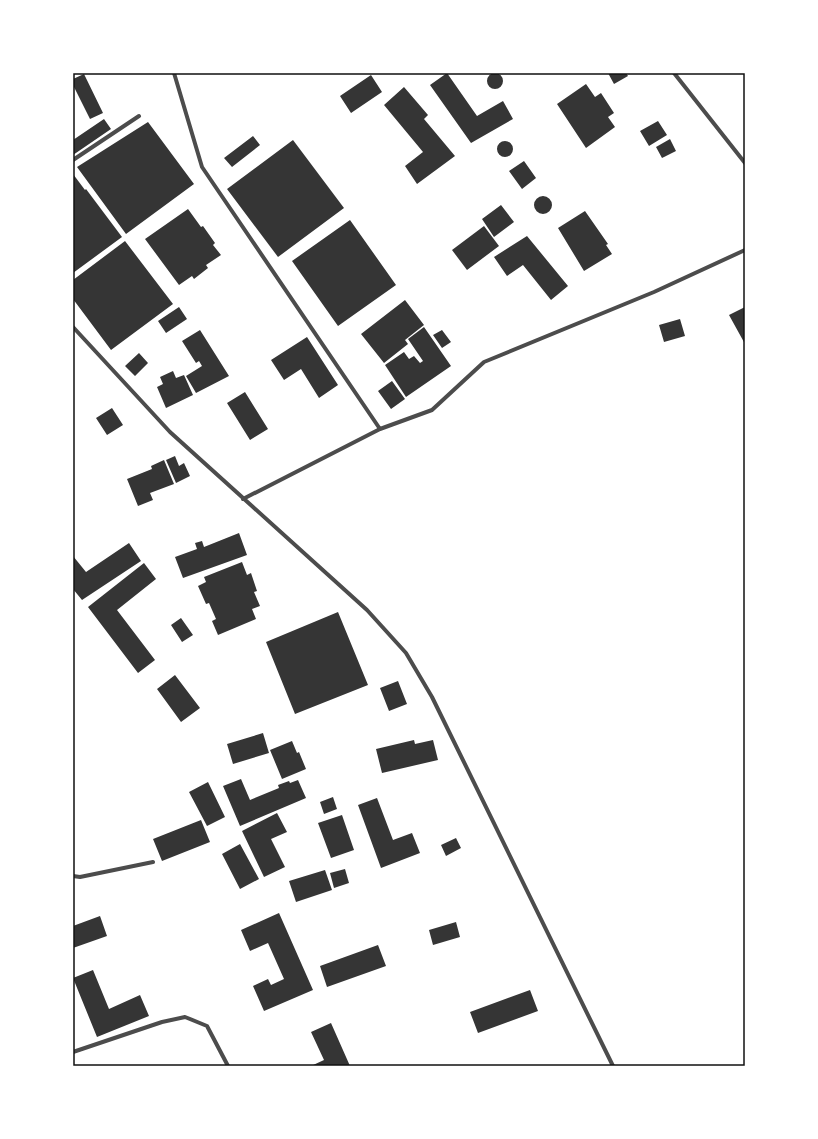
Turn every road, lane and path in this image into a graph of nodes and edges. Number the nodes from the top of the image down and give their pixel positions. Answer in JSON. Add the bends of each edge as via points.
{"nodes":[{"id":1,"x":174,"y":73,"type":"edge"},
{"id":2,"x":674,"y":73,"type":"edge"},
{"id":3,"x":139,"y":116,"type":"dead end"},
{"id":4,"x":73,"y":160,"type":"edge"},
{"id":5,"x":745,"y":163,"type":"edge"},
{"id":6,"x":745,"y":250,"type":"edge"},
{"id":7,"x":73,"y":327,"type":"edge"},
{"id":8,"x":380,"y":429,"type":"junction"},
{"id":9,"x":243,"y":499,"type":"junction"},
{"id":10,"x":153,"y":862,"type":"dead end"},
{"id":11,"x":73,"y":876,"type":"edge"},
{"id":12,"x":73,"y":1052,"type":"edge"},
{"id":13,"x":228,"y":1066,"type":"edge"},
{"id":14,"x":613,"y":1066,"type":"edge"}],
"edges":[{"from":1,"to":8,"type":"street","via":[[202,167]]},
{"from":2,"to":5,"type":"street"},
{"from":3,"to":4,"type":"street"},
{"from":6,"to":8,"type":"street","via":[[654,292],[484,362],[432,410]]},
{"from":7,"to":9,"type":"street","via":[[170,432]]},
{"from":8,"to":9,"type":"street"},
{"from":9,"to":14,"type":"street","via":[[367,610],[406,653],[432,697]]},
{"from":10,"to":11,"type":"street","via":[[80,877]]},
{"from":12,"to":13,"type":"street","via":[[162,1022],[185,1017],[207,1026]]}]}
